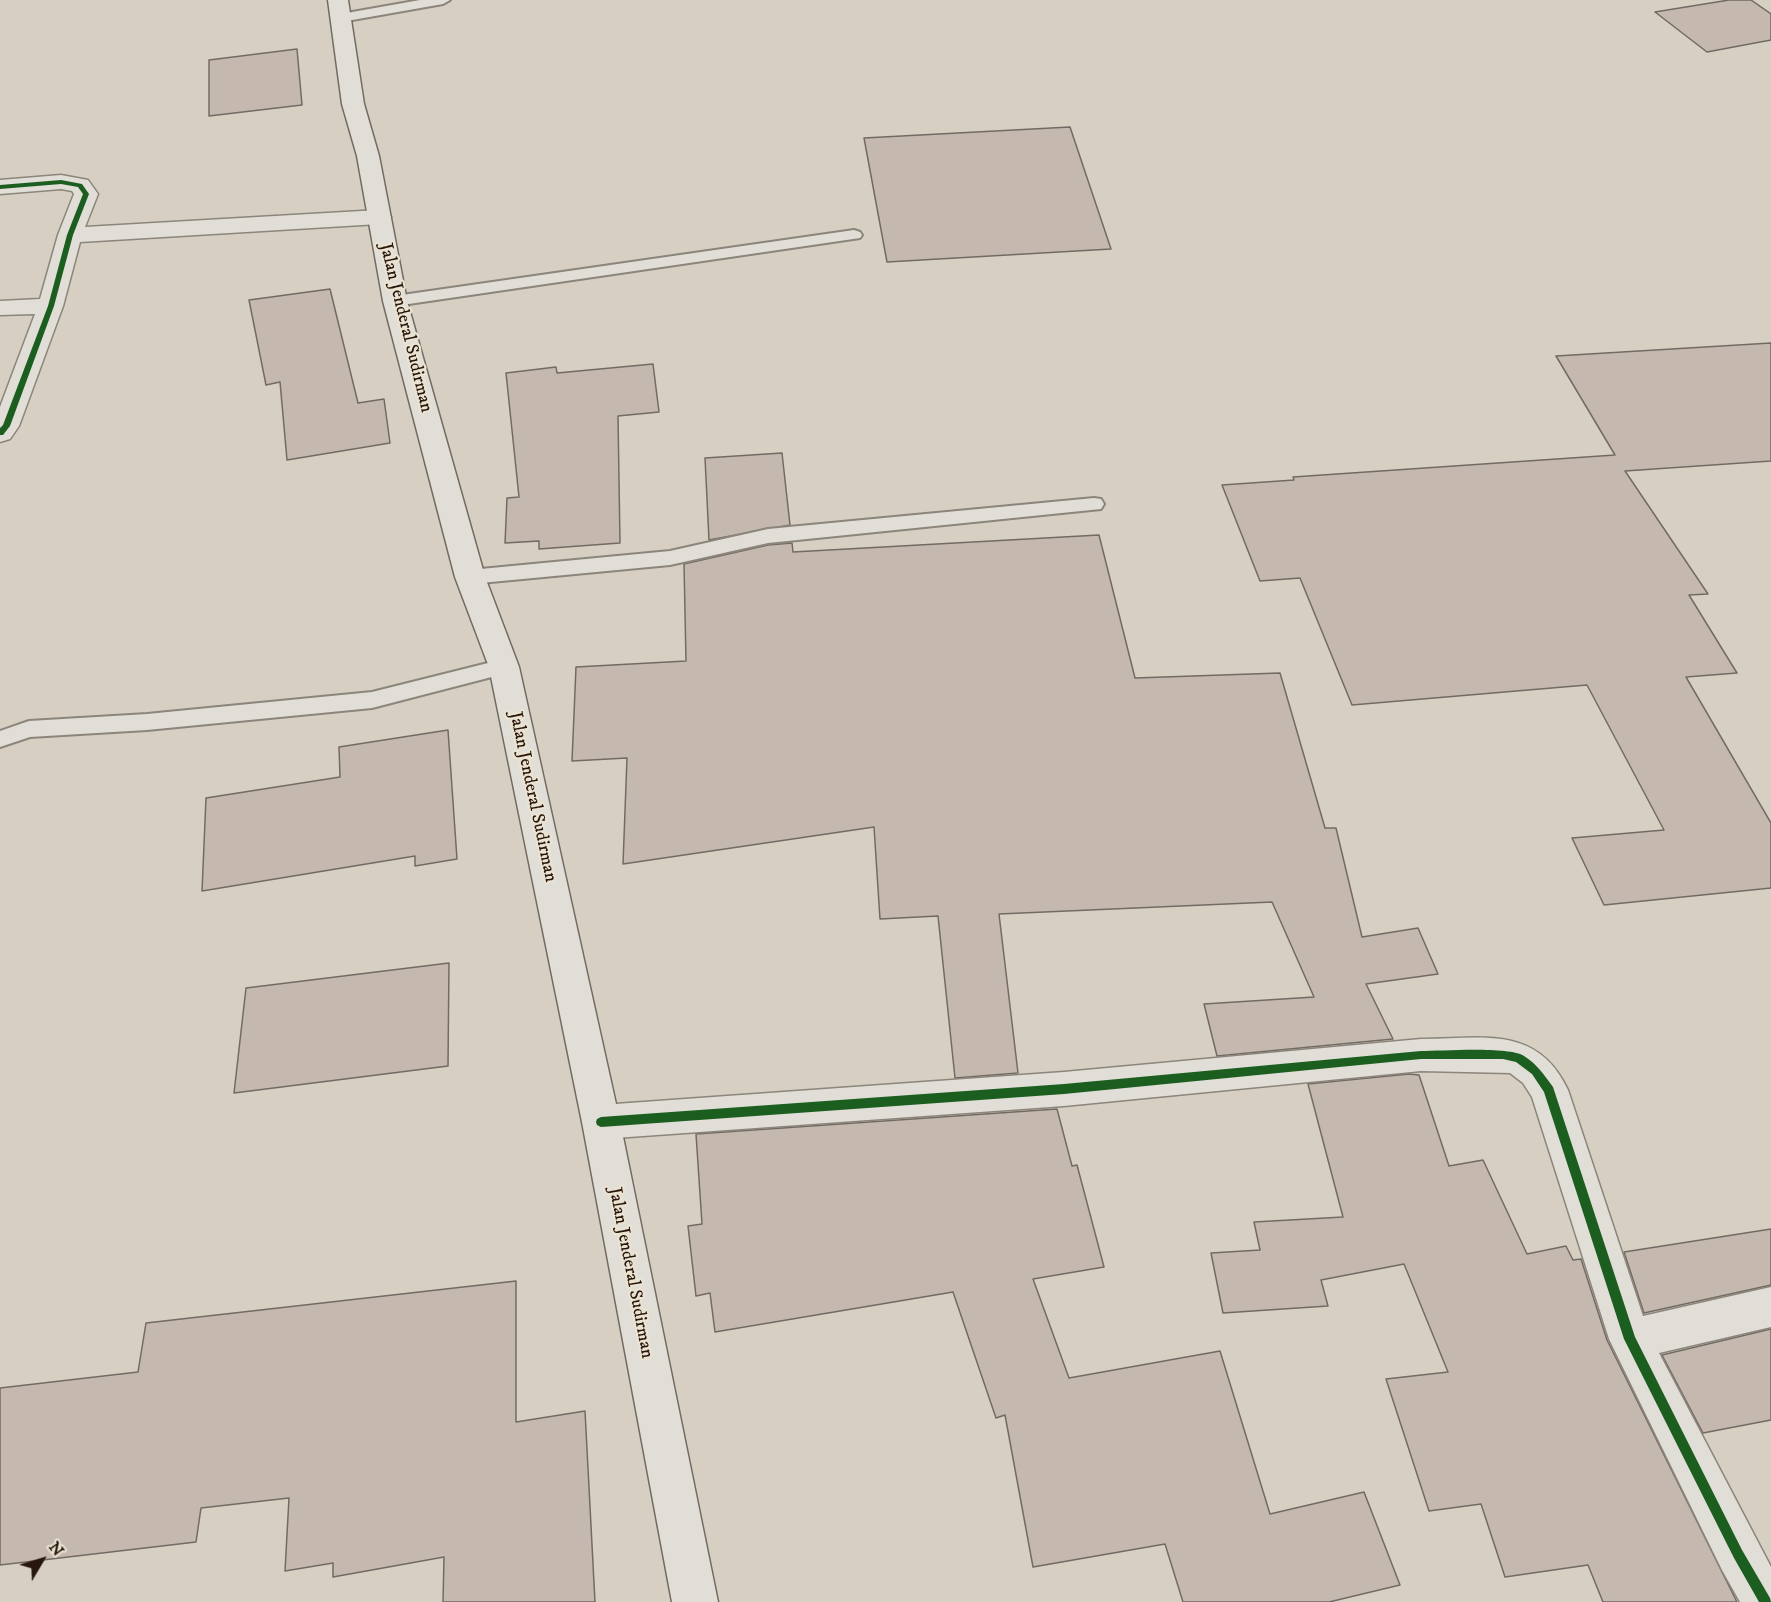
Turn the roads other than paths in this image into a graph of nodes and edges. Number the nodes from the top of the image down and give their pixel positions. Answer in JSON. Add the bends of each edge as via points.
{"nodes":[{"id":1,"x":443,"y":0,"type":"edge"},
{"id":2,"x":340,"y":9,"type":"edge"},
{"id":3,"x":0,"y":187,"type":"edge"},
{"id":4,"x":379,"y":217,"type":"junction"},
{"id":5,"x":70,"y":235,"type":"junction"},
{"id":6,"x":855,"y":235,"type":"dead end"},
{"id":7,"x":395,"y":301,"type":"junction"},
{"id":8,"x":51,"y":306,"type":"junction"},
{"id":9,"x":0,"y":308,"type":"edge"},
{"id":10,"x":0,"y":433,"type":"edge"},
{"id":11,"x":1094,"y":504,"type":"dead end"},
{"id":12,"x":470,"y":578,"type":"junction"},
{"id":13,"x":504,"y":667,"type":"junction"},
{"id":14,"x":0,"y":739,"type":"edge"},
{"id":15,"x":601,"y":1122,"type":"junction"},
{"id":16,"x":1771,"y":1307,"type":"edge"},
{"id":17,"x":1630,"y":1339,"type":"junction"},
{"id":18,"x":695,"y":1602,"type":"edge"},
{"id":19,"x":1766,"y":1602,"type":"edge"}],
"edges":[{"from":1,"to":2,"type":"lane"},
{"from":2,"to":4,"type":"street","name":"Jalan Jenderal Sudirman","via":[[353,104]]},
{"from":3,"to":5,"type":"street","via":[[61,182],[80,185],[86,194]]},
{"from":4,"to":5,"type":"street"},
{"from":4,"to":7,"type":"street","name":"Jalan Jenderal Sudirman"},
{"from":5,"to":8,"type":"street"},
{"from":6,"to":7,"type":"lane"},
{"from":7,"to":12,"type":"street","name":"Jalan Jenderal Sudirman"},
{"from":8,"to":9,"type":"street"},
{"from":8,"to":10,"type":"street"},
{"from":11,"to":12,"type":"lane","via":[[768,536],[670,558]]},
{"from":12,"to":13,"type":"street","name":"Jalan Jenderal Sudirman"},
{"from":13,"to":14,"type":"lane","via":[[372,700],[29,729]]},
{"from":13,"to":15,"type":"street","name":"Jalan Jenderal Sudirman"},
{"from":15,"to":17,"type":"street","via":[[1064,1089],[1421,1055],[1519,1058],[1536,1071],[1549,1090]]},
{"from":15,"to":18,"type":"street","name":"Jalan Jenderal Sudirman"},
{"from":16,"to":17,"type":"street"},
{"from":17,"to":19,"type":"street"}]}
